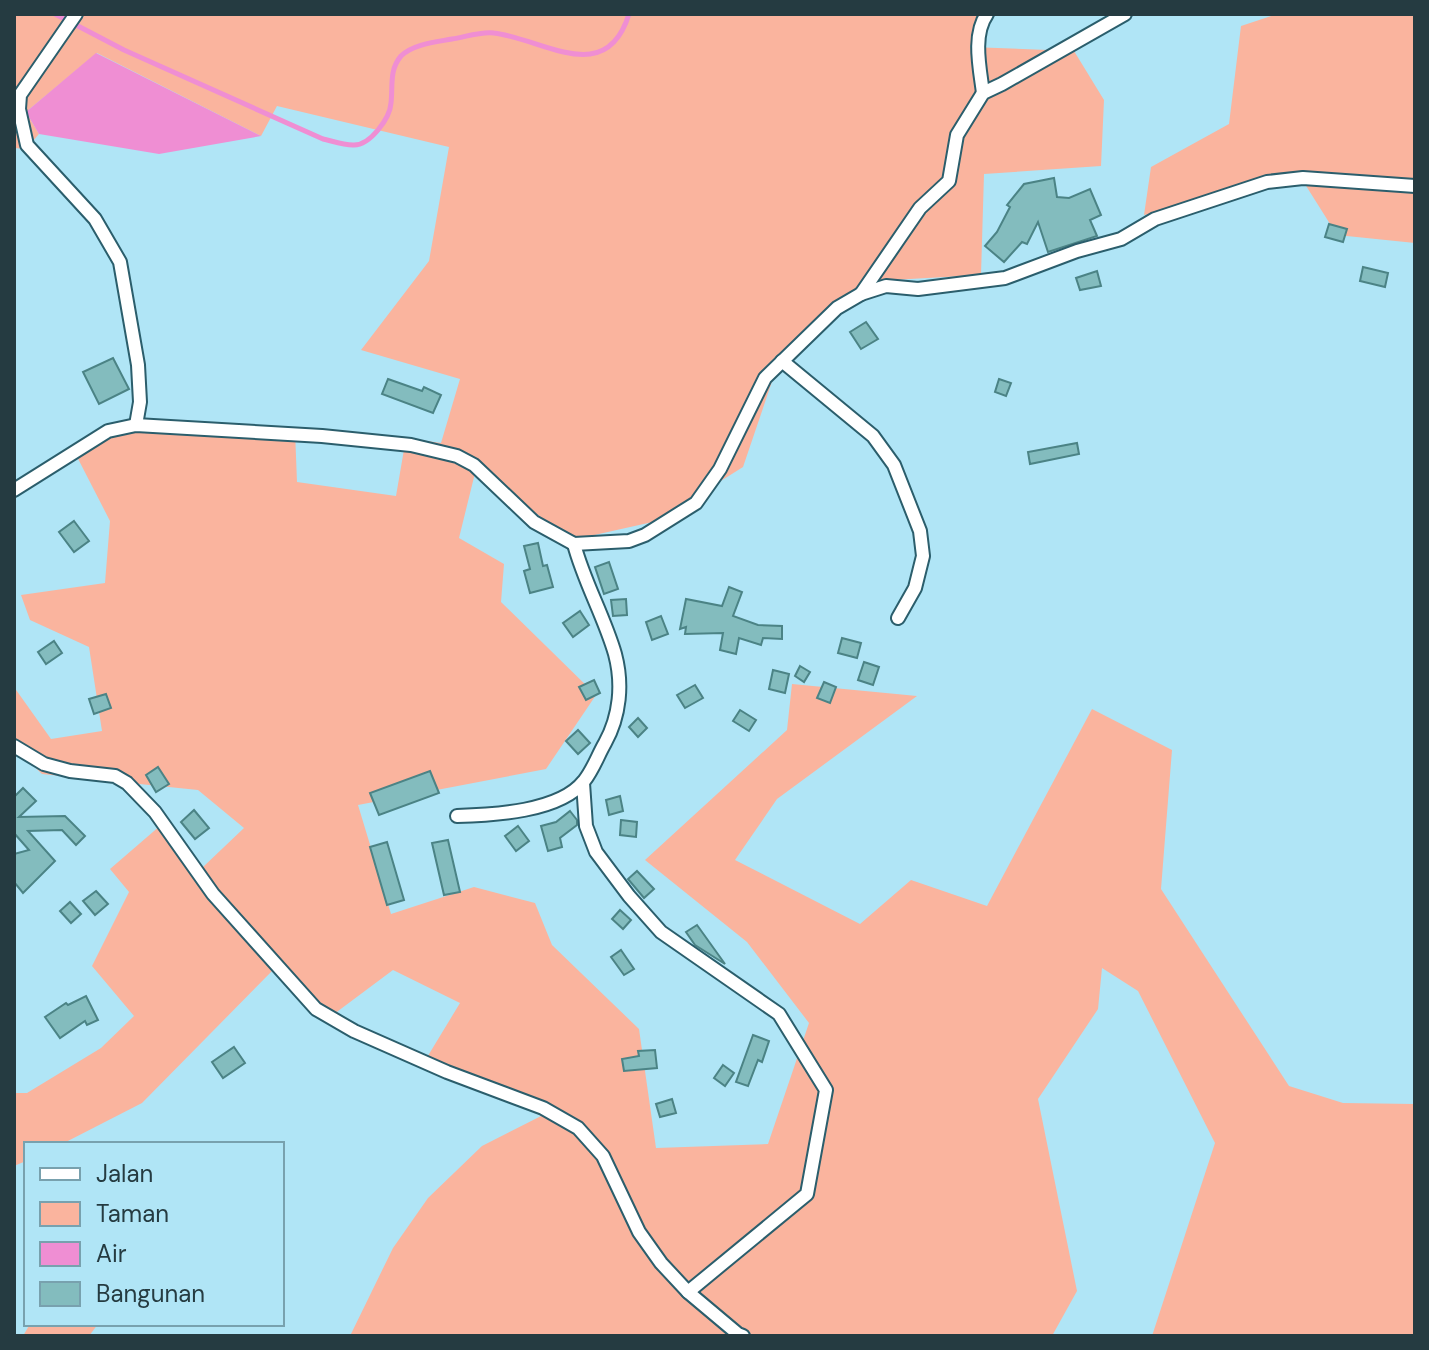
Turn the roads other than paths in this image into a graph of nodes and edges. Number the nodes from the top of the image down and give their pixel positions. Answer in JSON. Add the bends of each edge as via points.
{"nodes":[{"id":1,"x":76,"y":14,"type":"edge"},
{"id":2,"x":987,"y":14,"type":"edge"},
{"id":3,"x":1125,"y":14,"type":"edge"},
{"id":4,"x":983,"y":93,"type":"junction"},
{"id":5,"x":1415,"y":186,"type":"edge"},
{"id":6,"x":861,"y":294,"type":"junction"},
{"id":7,"x":782,"y":361,"type":"junction"},
{"id":8,"x":136,"y":425,"type":"junction"},
{"id":9,"x":14,"y":490,"type":"edge"},
{"id":10,"x":574,"y":544,"type":"junction"},
{"id":11,"x":898,"y":618,"type":"dead end"},
{"id":12,"x":14,"y":746,"type":"edge"},
{"id":13,"x":583,"y":783,"type":"junction"},
{"id":14,"x":457,"y":816,"type":"dead end"},
{"id":15,"x":688,"y":1292,"type":"junction"},
{"id":16,"x":743,"y":1336,"type":"edge"}],
"edges":[{"from":1,"to":8,"type":"street","via":[[20,95],[19,109],[27,145],[95,219],[120,262],[138,365]]},
{"from":2,"to":4,"type":"street","via":[[979,43]]},
{"from":3,"to":4,"type":"street"},
{"from":4,"to":6,"type":"street","via":[[957,135],[949,181],[920,208]]},
{"from":5,"to":6,"type":"street","via":[[1303,178],[1267,182],[1005,278],[918,289],[886,286]]},
{"from":6,"to":7,"type":"street","via":[[837,308]]},
{"from":7,"to":10,"type":"street","via":[[765,378],[720,469],[696,503],[629,541]]},
{"from":7,"to":11,"type":"street","via":[[873,436],[894,465],[920,531],[923,556],[915,588]]},
{"from":8,"to":9,"type":"street","via":[[108,431]]},
{"from":8,"to":10,"type":"street","via":[[352,439],[457,456],[474,465],[534,522]]},
{"from":10,"to":13,"type":"street","via":[[615,654],[620,684],[609,735]]},
{"from":12,"to":15,"type":"street","via":[[44,764],[115,776],[127,783],[155,812],[213,894],[316,1009],[354,1031],[543,1108],[578,1128],[603,1156],[639,1232]]},
{"from":13,"to":14,"type":"street","via":[[558,800],[510,814]]},
{"from":13,"to":15,"type":"street","via":[[586,826],[596,852],[629,896],[661,932],[779,1014],[826,1090],[807,1194]]},
{"from":15,"to":16,"type":"street"}]}
